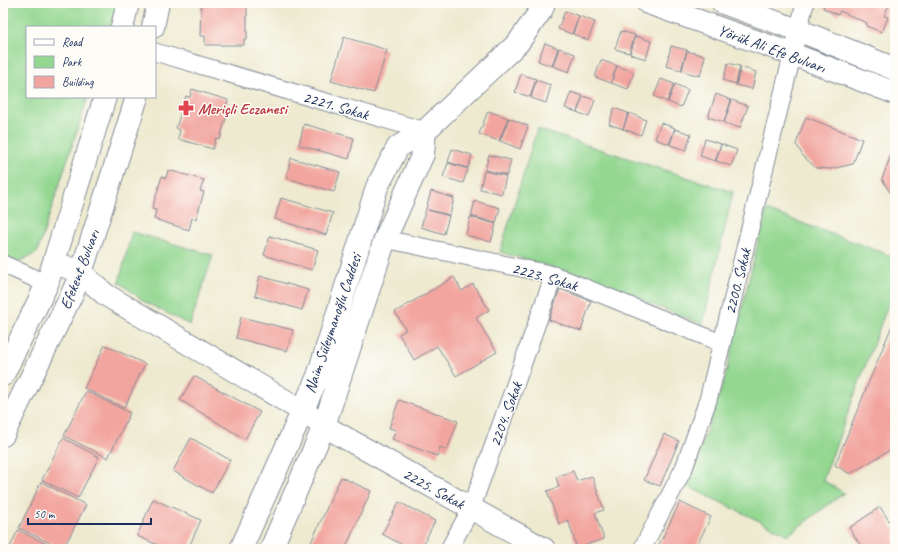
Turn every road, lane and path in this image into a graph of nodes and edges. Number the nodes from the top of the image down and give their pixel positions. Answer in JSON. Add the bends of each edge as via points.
{"nodes":[{"id":1,"x":128,"y":3,"type":"edge"},
{"id":2,"x":158,"y":3,"type":"edge"},
{"id":3,"x":544,"y":3,"type":"edge"},
{"id":4,"x":648,"y":3,"type":"edge"},
{"id":5,"x":723,"y":3,"type":"edge"},
{"id":6,"x":805,"y":3,"type":"edge"},
{"id":7,"x":122,"y":26,"type":"edge"},
{"id":8,"x":153,"y":26,"type":"edge"},
{"id":9,"x":798,"y":30,"type":"junction"},
{"id":10,"x":156,"y":52,"type":"edge"},
{"id":11,"x":792,"y":54,"type":"junction"},
{"id":12,"x":895,"y":69,"type":"edge"},
{"id":13,"x":895,"y":93,"type":"edge"},
{"id":14,"x":105,"y":98,"type":"edge"},
{"id":15,"x":137,"y":98,"type":"edge"},
{"id":16,"x":425,"y":131,"type":"junction"},
{"id":17,"x":385,"y":239,"type":"junction"},
{"id":18,"x":54,"y":262,"type":"junction"},
{"id":19,"x":3,"y":264,"type":"edge"},
{"id":20,"x":80,"y":273,"type":"junction"},
{"id":21,"x":554,"y":275,"type":"junction"},
{"id":22,"x":47,"y":284,"type":"junction"},
{"id":23,"x":72,"y":294,"type":"junction"},
{"id":24,"x":106,"y":295,"type":"junction"},
{"id":25,"x":721,"y":343,"type":"junction"},
{"id":26,"x":3,"y":375,"type":"edge"},
{"id":27,"x":301,"y":410,"type":"junction"},
{"id":28,"x":324,"y":426,"type":"junction"},
{"id":29,"x":3,"y":434,"type":"edge"},
{"id":30,"x":471,"y":509,"type":"junction"},
{"id":31,"x":241,"y":549,"type":"edge"},
{"id":32,"x":271,"y":549,"type":"edge"},
{"id":33,"x":449,"y":549,"type":"edge"},
{"id":34,"x":544,"y":549,"type":"edge"},
{"id":35,"x":642,"y":549,"type":"edge"}],
"edges":[{"from":1,"to":7,"type":"street"},
{"from":2,"to":8,"type":"street"},
{"from":3,"to":16,"type":"street","name":"Naim Süleymanoğlu Caddesi","via":[[518,43]]},
{"from":4,"to":11,"type":"street","name":"Yörük Ali Efe Bulvarı"},
{"from":5,"to":9,"type":"street","name":"Yörük Ali Efe Bulvarı"},
{"from":6,"to":9,"type":"street","name":"2200. Sokak"},
{"from":9,"to":11,"type":"street","name":"2200. Sokak"},
{"from":9,"to":12,"type":"street","name":"Yörük Ali Efe Bulvarı"},
{"from":10,"to":16,"type":"street","name":"2221. Sokak"},
{"from":11,"to":13,"type":"street","name":"Yörük Ali Efe Bulvarı"},
{"from":11,"to":25,"type":"street","name":"2200. Sokak"},
{"from":14,"to":18,"type":"street","name":"Efekent Bulvarı"},
{"from":15,"to":20,"type":"street","name":"Efekent Bulvarı"},
{"from":16,"to":17,"type":"street","name":"Naim Süleymanoğlu Caddesi","via":[[423,154]]},
{"from":16,"to":27,"type":"street","name":"Naim Süleymanoğlu Caddesi","via":[[398,147],[377,187],[318,376]]},
{"from":17,"to":21,"type":"street","name":"2223. Sokak"},
{"from":17,"to":28,"type":"street","name":"Naim Süleymanoğlu Caddesi"},
{"from":18,"to":20,"type":"street","name":"2225. Sokak"},
{"from":18,"to":22,"type":"street","name":"Efekent Bulvarı"},
{"from":19,"to":22,"type":"street"},
{"from":20,"to":23,"type":"street","name":"Efekent Bulvarı"},
{"from":20,"to":24,"type":"street","name":"2225. Sokak"},
{"from":21,"to":25,"type":"street","name":"2223. Sokak"},
{"from":21,"to":30,"type":"street","name":"2204. Sokak"},
{"from":22,"to":23,"type":"street"},
{"from":22,"to":26,"type":"street","name":"Efekent Bulvarı"},
{"from":23,"to":24,"type":"street"},
{"from":23,"to":29,"type":"street","name":"Efekent Bulvarı"},
{"from":24,"to":27,"type":"street","name":"2225. Sokak"},
{"from":25,"to":35,"type":"street","name":"2200. Sokak","via":[[708,400],[684,468]]},
{"from":27,"to":28,"type":"street","name":"2225. Sokak"},
{"from":27,"to":31,"type":"street","name":"Naim Süleymanoğlu Caddesi"},
{"from":28,"to":30,"type":"street","name":"2225. Sokak"},
{"from":28,"to":32,"type":"street","name":"Naim Süleymanoğlu Caddesi"},
{"from":30,"to":33,"type":"street","name":"2204. Sokak"},
{"from":30,"to":34,"type":"street","name":"2225. Sokak"}]}
